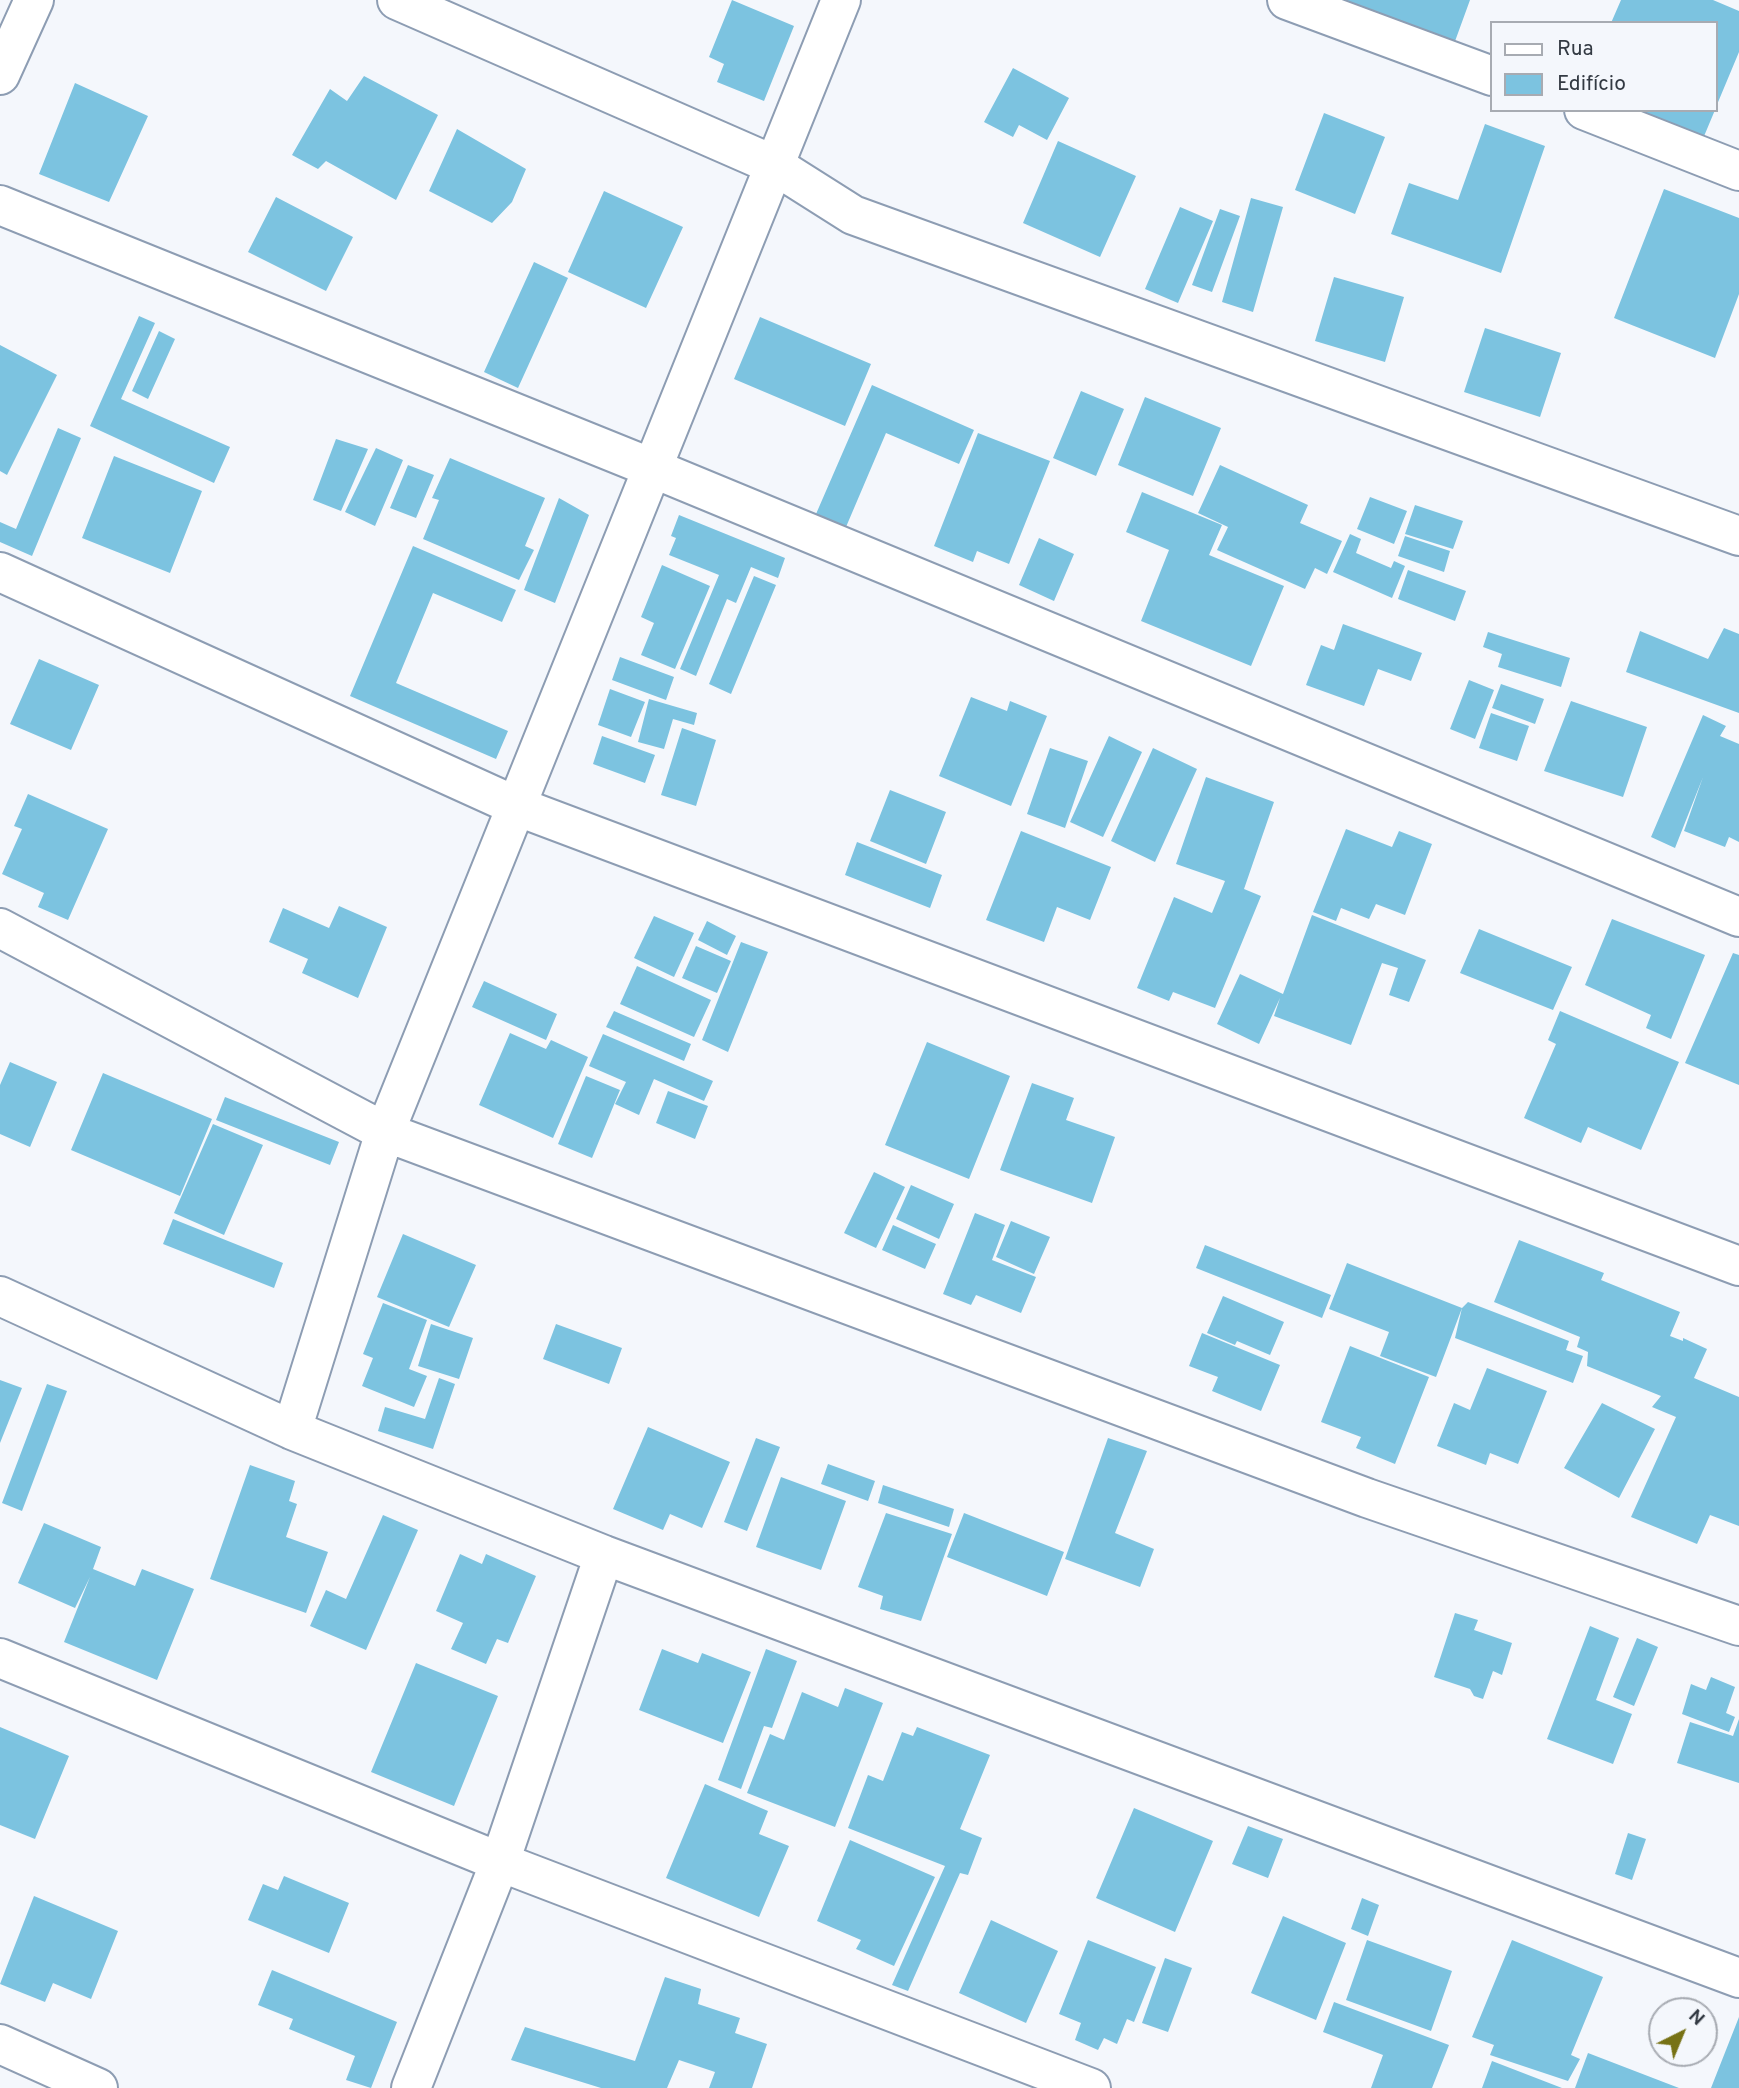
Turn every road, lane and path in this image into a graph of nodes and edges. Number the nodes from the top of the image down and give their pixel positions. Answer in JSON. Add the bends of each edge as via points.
{"nodes":[{"id":1,"x":34,"y":0,"type":"edge"},
{"id":2,"x":397,"y":0,"type":"edge"},
{"id":3,"x":841,"y":0,"type":"edge"},
{"id":4,"x":1287,"y":0,"type":"edge"},
{"id":5,"x":0,"y":75,"type":"edge"},
{"id":6,"x":1490,"y":75,"type":"edge"},
{"id":7,"x":1589,"y":112,"type":"edge"},
{"id":8,"x":774,"y":165,"type":"junction"},
{"id":9,"x":1739,"y":171,"type":"edge"},
{"id":10,"x":0,"y":205,"type":"edge"},
{"id":11,"x":652,"y":468,"type":"junction"},
{"id":12,"x":1739,"y":536,"type":"edge"},
{"id":13,"x":0,"y":572,"type":"edge"},
{"id":14,"x":516,"y":806,"type":"junction"},
{"id":15,"x":1739,"y":917,"type":"edge"},
{"id":16,"x":0,"y":928,"type":"edge"},
{"id":17,"x":385,"y":1132,"type":"junction"},
{"id":18,"x":1739,"y":1266,"type":"edge"},
{"id":19,"x":0,"y":1296,"type":"edge"},
{"id":20,"x":292,"y":1430,"type":"junction"},
{"id":21,"x":604,"y":1555,"type":"junction"},
{"id":22,"x":1739,"y":1626,"type":"edge"},
{"id":23,"x":0,"y":1658,"type":"edge"},
{"id":24,"x":500,"y":1862,"type":"junction"},
{"id":25,"x":1739,"y":1978,"type":"edge"},
{"id":26,"x":0,"y":2044,"type":"edge"},
{"id":27,"x":97,"y":2088,"type":"edge"},
{"id":28,"x":411,"y":2088,"type":"edge"},
{"id":29,"x":1091,"y":2088,"type":"edge"}],
"edges":[{"from":1,"to":5,"type":"street"},
{"from":2,"to":8,"type":"street"},
{"from":3,"to":8,"type":"street"},
{"from":4,"to":6,"type":"street"},
{"from":7,"to":9,"type":"street"},
{"from":8,"to":11,"type":"street"},
{"from":8,"to":12,"type":"street","via":[[853,215]]},
{"from":10,"to":11,"type":"street"},
{"from":11,"to":14,"type":"street"},
{"from":11,"to":15,"type":"street"},
{"from":13,"to":14,"type":"street"},
{"from":14,"to":17,"type":"street"},
{"from":14,"to":18,"type":"street"},
{"from":16,"to":17,"type":"street"},
{"from":17,"to":20,"type":"street"},
{"from":17,"to":22,"type":"street","via":[[1367,1498]]},
{"from":19,"to":20,"type":"street"},
{"from":20,"to":21,"type":"street"},
{"from":21,"to":24,"type":"street"},
{"from":21,"to":25,"type":"street"},
{"from":23,"to":24,"type":"street"},
{"from":24,"to":28,"type":"street"},
{"from":24,"to":29,"type":"street"},
{"from":26,"to":27,"type":"street"}]}
